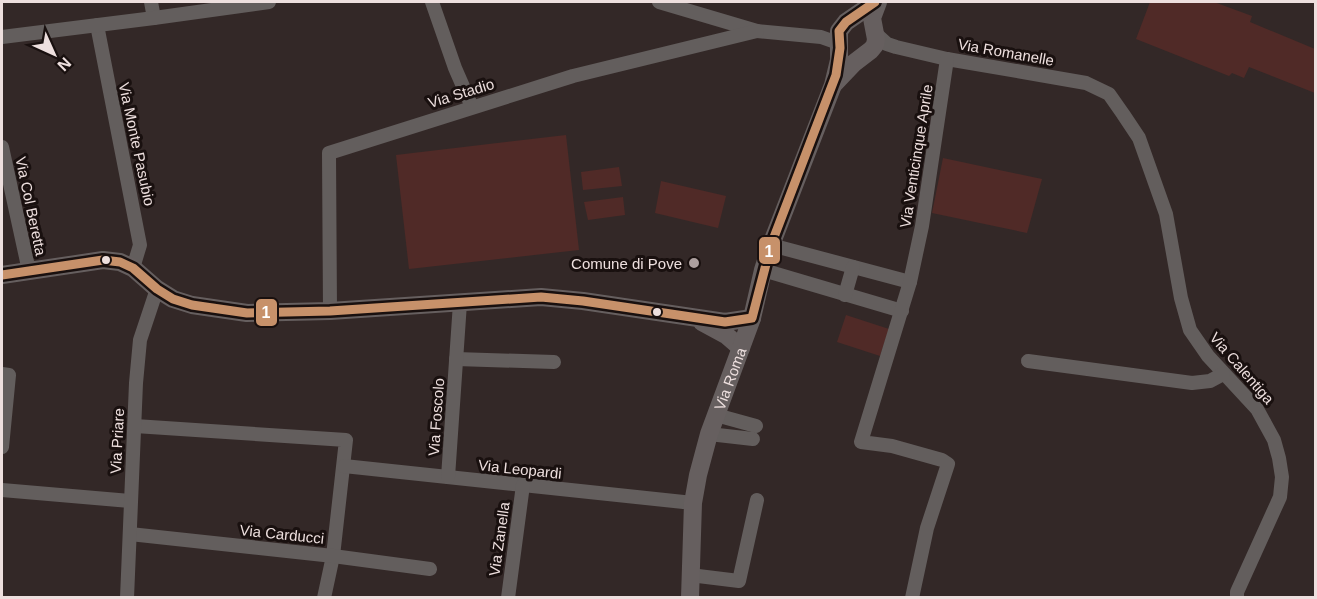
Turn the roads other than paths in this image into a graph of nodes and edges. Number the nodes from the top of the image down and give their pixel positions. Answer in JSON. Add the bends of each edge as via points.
{"nodes":[{"id":1,"x":151,"y":2,"type":"edge"},
{"id":2,"x":269,"y":2,"type":"edge"},
{"id":3,"x":432,"y":2,"type":"edge"},
{"id":4,"x":659,"y":2,"type":"edge"},
{"id":5,"x":877,"y":2,"type":"edge"},
{"id":6,"x":154,"y":18,"type":"junction"},
{"id":7,"x":97,"y":25,"type":"junction"},
{"id":8,"x":757,"y":31,"type":"junction"},
{"id":9,"x":838,"y":35,"type":"junction"},
{"id":10,"x":2,"y":37,"type":"edge"},
{"id":11,"x":870,"y":41,"type":"junction"},
{"id":12,"x":947,"y":59,"type":"junction"},
{"id":13,"x":833,"y":85,"type":"junction"},
{"id":14,"x":1109,"y":94,"type":"joint"},
{"id":15,"x":472,"y":107,"type":"junction"},
{"id":16,"x":2,"y":147,"type":"edge"},
{"id":17,"x":771,"y":245,"type":"junction"},
{"id":18,"x":853,"y":267,"type":"junction"},
{"id":19,"x":132,"y":268,"type":"junction"},
{"id":20,"x":762,"y":270,"type":"junction"},
{"id":21,"x":29,"y":271,"type":"junction"},
{"id":22,"x":2,"y":274,"type":"edge"},
{"id":23,"x":910,"y":282,"type":"junction"},
{"id":24,"x":157,"y":289,"type":"junction"},
{"id":25,"x":845,"y":295,"type":"junction"},
{"id":26,"x":460,"y":303,"type":"junction"},
{"id":27,"x":330,"y":311,"type":"junction"},
{"id":28,"x":902,"y":311,"type":"junction"},
{"id":29,"x":752,"y":318,"type":"junction"},
{"id":30,"x":696,"y":319,"type":"junction"},
{"id":31,"x":741,"y":348,"type":"junction"},
{"id":32,"x":456,"y":359,"type":"junction"},
{"id":33,"x":1028,"y":361,"type":"dead end"},
{"id":34,"x":554,"y":362,"type":"dead end"},
{"id":35,"x":2,"y":374,"type":"edge"},
{"id":36,"x":1223,"y":374,"type":"junction"},
{"id":37,"x":716,"y":415,"type":"junction"},
{"id":38,"x":135,"y":426,"type":"junction"},
{"id":39,"x":709,"y":434,"type":"junction"},
{"id":40,"x":2,"y":447,"type":"edge"},
{"id":41,"x":344,"y":465,"type":"junction"},
{"id":42,"x":448,"y":477,"type":"junction"},
{"id":43,"x":523,"y":485,"type":"junction"},
{"id":44,"x":2,"y":490,"type":"edge"},
{"id":45,"x":756,"y":500,"type":"dead end"},
{"id":46,"x":130,"y":501,"type":"junction"},
{"id":47,"x":693,"y":503,"type":"junction"},
{"id":48,"x":129,"y":534,"type":"junction"},
{"id":49,"x":333,"y":556,"type":"junction"},
{"id":50,"x":430,"y":569,"type":"dead end"},
{"id":51,"x":690,"y":575,"type":"junction"},
{"id":52,"x":127,"y":597,"type":"edge"},
{"id":53,"x":324,"y":597,"type":"edge"},
{"id":54,"x":508,"y":597,"type":"edge"},
{"id":55,"x":690,"y":597,"type":"edge"},
{"id":56,"x":912,"y":597,"type":"edge"},
{"id":57,"x":1237,"y":597,"type":"edge"}],
"edges":[{"from":1,"to":6,"type":"street"},
{"from":2,"to":6,"type":"street"},
{"from":3,"to":15,"type":"street"},
{"from":4,"to":8,"type":"street"},
{"from":5,"to":9,"type":"street"},
{"from":5,"to":11,"type":"street"},
{"from":6,"to":7,"type":"street"},
{"from":7,"to":10,"type":"street"},
{"from":7,"to":19,"type":"street","name":"Via Monte Pasubio","via":[[140,245]]},
{"from":8,"to":9,"type":"street"},
{"from":8,"to":15,"type":"street","name":"Via Stadio","via":[[573,76]]},
{"from":9,"to":11,"type":"street","via":[[849,56]]},
{"from":9,"to":11,"type":"street","via":[[863,20]]},
{"from":9,"to":13,"type":"street","name":"Via Roma"},
{"from":11,"to":12,"type":"street","name":"Via Romanelle"},
{"from":11,"to":13,"type":"street","name":"Via Roma"},
{"from":12,"to":14,"type":"street","name":"Via Romanelle","via":[[1086,83]]},
{"from":12,"to":23,"type":"street","name":"Via Venticinque Aprile"},
{"from":13,"to":17,"type":"street","name":"Via Roma"},
{"from":14,"to":36,"type":"street","name":"Via Calentiga","via":[[1138,138],[1166,214],[1190,330]]},
{"from":15,"to":27,"type":"street","name":"Via Stadio","via":[[329,153]]},
{"from":16,"to":21,"type":"street","name":"Via Col Beretta"},
{"from":17,"to":18,"type":"street"},
{"from":17,"to":20,"type":"street","name":"Via Roma"},
{"from":18,"to":23,"type":"street"},
{"from":18,"to":25,"type":"street"},
{"from":19,"to":21,"type":"street","via":[[103,260]]},
{"from":19,"to":24,"type":"street"},
{"from":20,"to":25,"type":"street"},
{"from":20,"to":29,"type":"street","name":"Via Roma"},
{"from":21,"to":22,"type":"street"},
{"from":23,"to":28,"type":"street","name":"Via Venticinque Aprile"},
{"from":24,"to":27,"type":"street","via":[[192,305],[247,313]]},
{"from":24,"to":38,"type":"street","name":"Via Priare","via":[[140,340]]},
{"from":25,"to":28,"type":"street"},
{"from":26,"to":27,"type":"street"},
{"from":26,"to":30,"type":"street","via":[[541,297]]},
{"from":26,"to":32,"type":"street","name":"Via Foscolo"},
{"from":28,"to":56,"type":"street","name":"Via Venticinque Aprile","via":[[861,442],[892,446],[948,464],[927,528]]},
{"from":29,"to":30,"type":"street","via":[[725,322]]},
{"from":29,"to":31,"type":"street","name":"Via Roma"},
{"from":30,"to":31,"type":"street"},
{"from":31,"to":37,"type":"street","name":"Via Roma"},
{"from":32,"to":34,"type":"street","name":"Via Foscolo"},
{"from":32,"to":42,"type":"street","name":"Via Foscolo"},
{"from":33,"to":36,"type":"street","via":[[1192,383],[1210,381]]},
{"from":35,"to":40,"type":"street","via":[[9,375]]},
{"from":36,"to":57,"type":"street","name":"Via Calentiga","via":[[1266,422],[1282,477],[1280,496]]},
{"from":37,"to":39,"type":"street","name":"Via Roma"},
{"from":37,"to":39,"type":"street","via":[[754,432]]},
{"from":38,"to":41,"type":"street","via":[[346,440]]},
{"from":38,"to":46,"type":"street","name":"Via Priare"},
{"from":39,"to":47,"type":"street","name":"Via Roma"},
{"from":41,"to":42,"type":"street","name":"Via Leopardi"},
{"from":41,"to":49,"type":"street"},
{"from":42,"to":43,"type":"street","name":"Via Leopardi"},
{"from":43,"to":47,"type":"street","name":"Via Leopardi"},
{"from":43,"to":54,"type":"street","name":"Via Zanella"},
{"from":44,"to":46,"type":"street"},
{"from":45,"to":51,"type":"street","via":[[739,582]]},
{"from":46,"to":48,"type":"street","name":"Via Priare"},
{"from":47,"to":51,"type":"street","name":"Via Roma"},
{"from":48,"to":49,"type":"street","name":"Via Carducci"},
{"from":48,"to":52,"type":"street","name":"Via Priare"},
{"from":49,"to":50,"type":"street","name":"Via Carducci"},
{"from":49,"to":53,"type":"street"},
{"from":51,"to":55,"type":"street","name":"Via Roma"}]}
